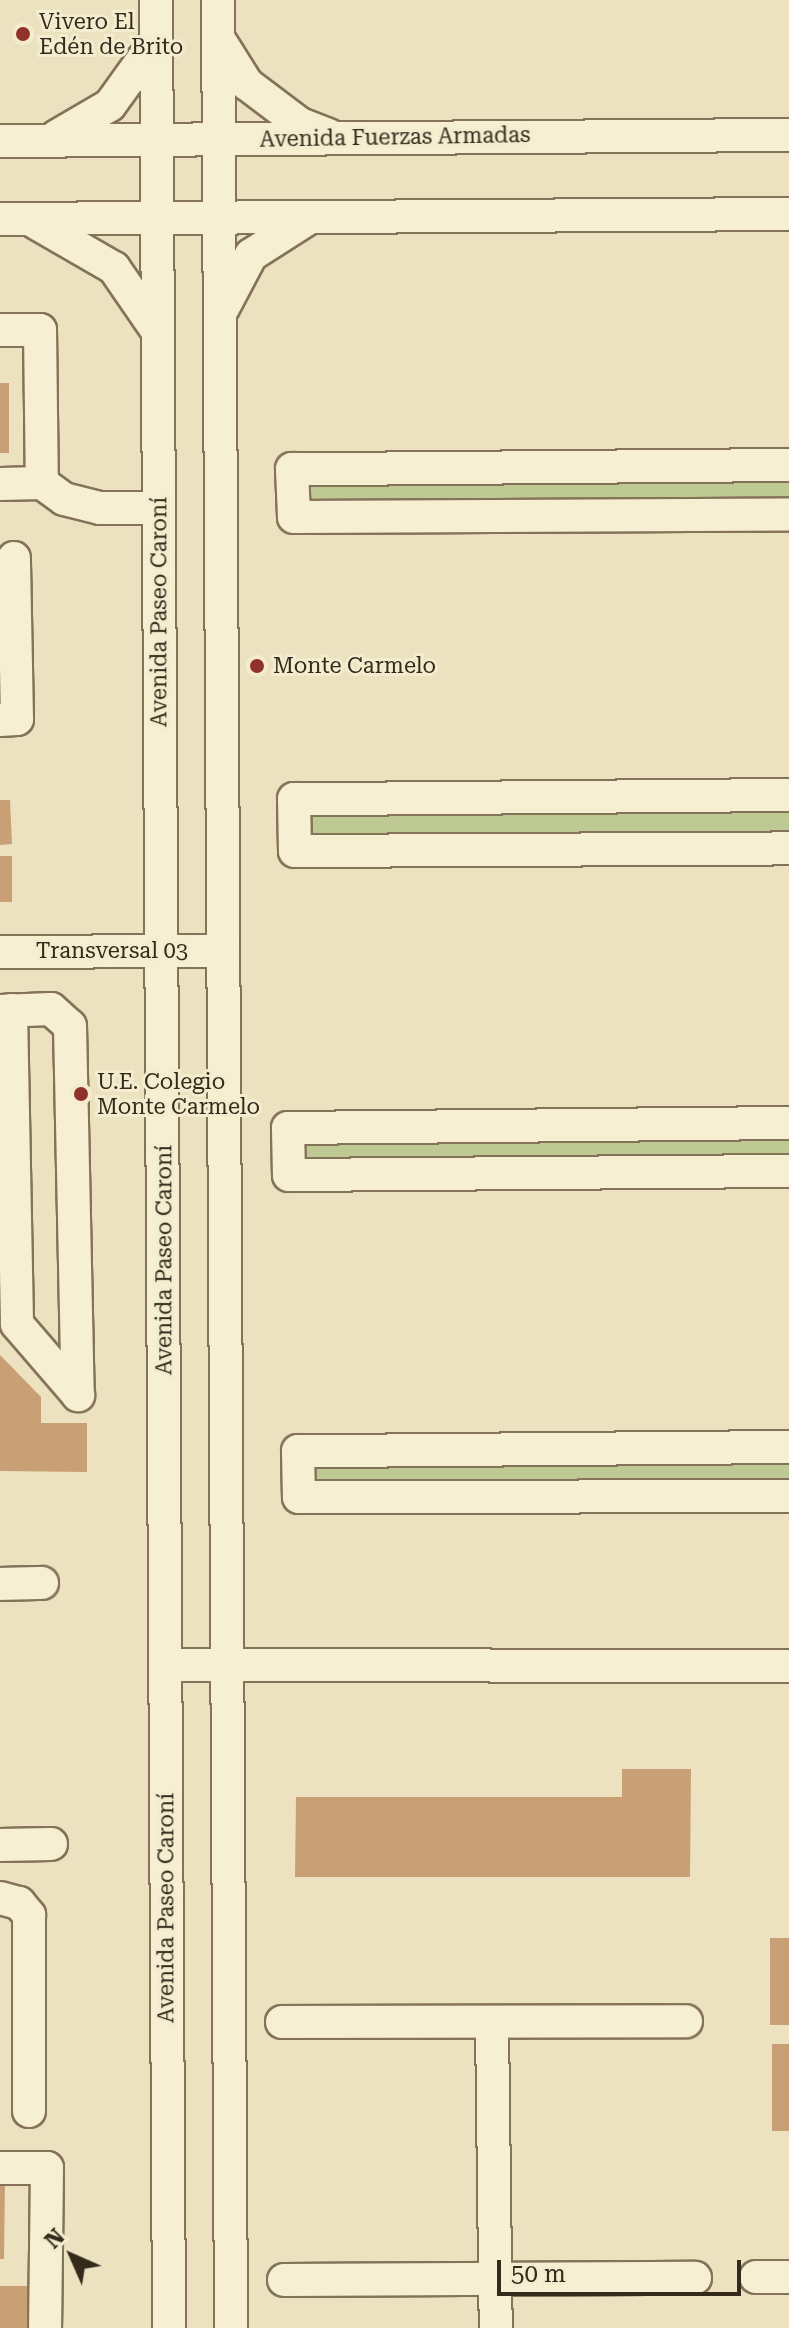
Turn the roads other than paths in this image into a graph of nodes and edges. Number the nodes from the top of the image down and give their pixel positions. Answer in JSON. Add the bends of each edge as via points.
{"nodes":[{"id":1,"x":156,"y":0,"type":"edge"},
{"id":2,"x":218,"y":0,"type":"edge"},
{"id":3,"x":156,"y":38,"type":"junction"},
{"id":4,"x":219,"y":38,"type":"junction"},
{"id":5,"x":789,"y":135,"type":"edge"},
{"id":6,"x":340,"y":139,"type":"junction"},
{"id":7,"x":45,"y":140,"type":"junction"},
{"id":8,"x":156,"y":140,"type":"junction"},
{"id":9,"x":219,"y":140,"type":"junction"},
{"id":10,"x":0,"y":141,"type":"edge"},
{"id":11,"x":789,"y":214,"type":"edge"},
{"id":12,"x":157,"y":217,"type":"junction"},
{"id":13,"x":316,"y":217,"type":"junction"},
{"id":14,"x":13,"y":219,"type":"edge"},
{"id":15,"x":220,"y":219,"type":"junction"},
{"id":16,"x":220,"y":314,"type":"junction"},
{"id":17,"x":0,"y":330,"type":"edge"},
{"id":18,"x":156,"y":330,"type":"junction"},
{"id":19,"x":789,"y":465,"type":"edge"},
{"id":20,"x":42,"y":483,"type":"junction"},
{"id":21,"x":0,"y":484,"type":"edge"},
{"id":22,"x":158,"y":508,"type":"junction"},
{"id":23,"x":789,"y":514,"type":"edge"},
{"id":24,"x":14,"y":558,"type":"dead end"},
{"id":25,"x":0,"y":720,"type":"edge"},
{"id":26,"x":789,"y":795,"type":"edge"},
{"id":27,"x":789,"y":848,"type":"edge"},
{"id":28,"x":161,"y":951,"type":"junction"},
{"id":29,"x":223,"y":951,"type":"junction"},
{"id":30,"x":0,"y":952,"type":"edge"},
{"id":31,"x":6,"y":1011,"type":"edge"},
{"id":32,"x":789,"y":1123,"type":"edge"},
{"id":33,"x":789,"y":1171,"type":"edge"},
{"id":34,"x":789,"y":1447,"type":"edge"},
{"id":35,"x":789,"y":1496,"type":"edge"},
{"id":36,"x":42,"y":1583,"type":"dead end"},
{"id":37,"x":0,"y":1584,"type":"edge"},
{"id":38,"x":165,"y":1665,"type":"junction"},
{"id":39,"x":227,"y":1665,"type":"junction"},
{"id":40,"x":789,"y":1666,"type":"edge"},
{"id":41,"x":51,"y":1844,"type":"dead end"},
{"id":42,"x":0,"y":1845,"type":"edge"},
{"id":43,"x":0,"y":1898,"type":"edge"},
{"id":44,"x":686,"y":2021,"type":"dead end"},
{"id":45,"x":282,"y":2022,"type":"dead end"},
{"id":46,"x":492,"y":2022,"type":"junction"},
{"id":47,"x":29,"y":2111,"type":"dead end"},
{"id":48,"x":0,"y":2168,"type":"edge"},
{"id":49,"x":756,"y":2277,"type":"dead end"},
{"id":50,"x":789,"y":2277,"type":"edge"},
{"id":51,"x":695,"y":2278,"type":"dead end"},
{"id":52,"x":496,"y":2279,"type":"junction"},
{"id":53,"x":284,"y":2280,"type":"dead end"},
{"id":54,"x":45,"y":2328,"type":"edge"},
{"id":55,"x":169,"y":2328,"type":"edge"},
{"id":56,"x":231,"y":2328,"type":"edge"},
{"id":57,"x":496,"y":2328,"type":"edge"}],
"edges":[{"from":1,"to":3,"type":"street","name":"Avenida Paseo Caroní"},
{"from":2,"to":4,"type":"street"},
{"from":3,"to":7,"type":"street","via":[[147,63],[110,105]]},
{"from":3,"to":8,"type":"street","name":"Avenida Paseo Caroní"},
{"from":4,"to":6,"type":"street","via":[[247,84],[273,107]]},
{"from":4,"to":9,"type":"street"},
{"from":5,"to":6,"type":"street","name":"Avenida Fuerzas Armadas"},
{"from":6,"to":9,"type":"street","name":"Avenida Fuerzas Armadas"},
{"from":7,"to":8,"type":"street","name":"Avenida Fuerzas Armadas"},
{"from":7,"to":10,"type":"street","name":"Avenida Fuerzas Armadas"},
{"from":8,"to":9,"type":"street","name":"Avenida Fuerzas Armadas"},
{"from":8,"to":12,"type":"street","name":"Avenida Paseo Caroní"},
{"from":9,"to":15,"type":"street"},
{"from":11,"to":13,"type":"street"},
{"from":12,"to":14,"type":"street"},
{"from":12,"to":15,"type":"street"},
{"from":12,"to":18,"type":"street","name":"Avenida Paseo Caroní"},
{"from":13,"to":15,"type":"street"},
{"from":13,"to":16,"type":"street","via":[[286,228],[251,255]]},
{"from":14,"to":18,"type":"street","via":[[90,249],[114,268]]},
{"from":15,"to":16,"type":"street"},
{"from":16,"to":29,"type":"street"},
{"from":17,"to":20,"type":"street","via":[[40,330]]},
{"from":18,"to":22,"type":"street","name":"Avenida Paseo Caroní"},
{"from":19,"to":23,"type":"street","via":[[292,469],[294,517]]},
{"from":20,"to":21,"type":"street"},
{"from":20,"to":22,"type":"street","via":[[64,499],[100,508]]},
{"from":22,"to":28,"type":"street","name":"Avenida Paseo Caroní"},
{"from":24,"to":25,"type":"street","via":[[17,719]]},
{"from":26,"to":27,"type":"street","via":[[294,799],[295,851]]},
{"from":28,"to":29,"type":"street","name":"Transversal 03"},
{"from":28,"to":30,"type":"street","name":"Transversal 03"},
{"from":28,"to":38,"type":"street","name":"Avenida Paseo Caroní"},
{"from":29,"to":39,"type":"street"},
{"from":31,"to":31,"type":"street","via":[[17,1324],[78,1395],[70,1026],[51,1009]]},
{"from":32,"to":33,"type":"street","via":[[288,1128],[289,1175]]},
{"from":34,"to":35,"type":"street","via":[[298,1451],[299,1497]]},
{"from":36,"to":37,"type":"street"},
{"from":38,"to":39,"type":"street"},
{"from":38,"to":55,"type":"street","name":"Avenida Paseo Caroní"},
{"from":39,"to":40,"type":"street"},
{"from":39,"to":56,"type":"street"},
{"from":41,"to":42,"type":"street"},
{"from":43,"to":47,"type":"street","via":[[19,1903],[29,1915]]},
{"from":44,"to":46,"type":"street"},
{"from":45,"to":46,"type":"street"},
{"from":46,"to":52,"type":"street"},
{"from":48,"to":54,"type":"street","via":[[47,2168]]},
{"from":49,"to":50,"type":"street"},
{"from":51,"to":52,"type":"street"},
{"from":52,"to":53,"type":"street"},
{"from":52,"to":57,"type":"street"}]}
